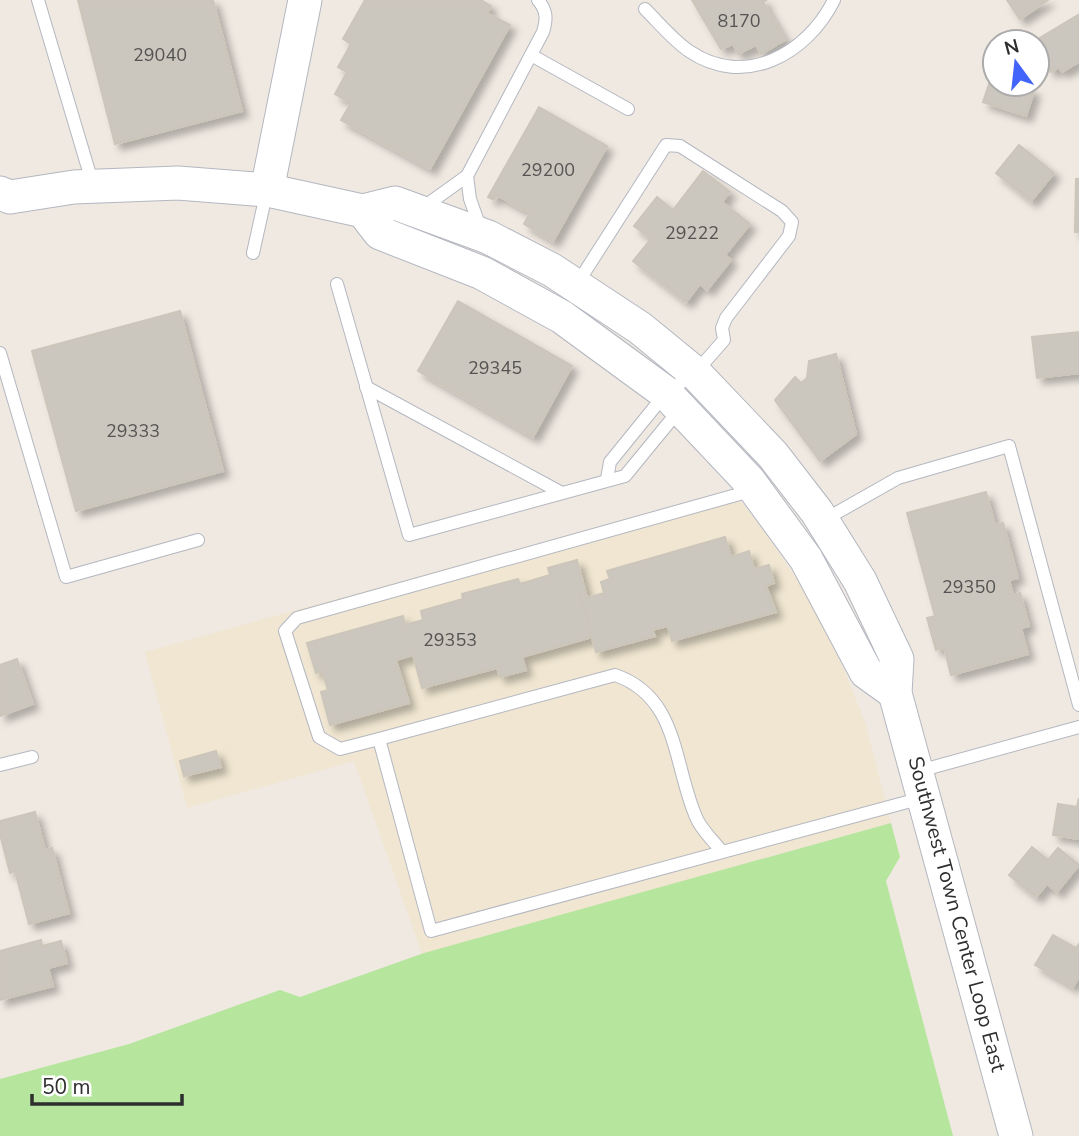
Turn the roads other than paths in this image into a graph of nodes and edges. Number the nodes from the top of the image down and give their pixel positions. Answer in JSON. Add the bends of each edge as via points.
{"nodes":[{"id":1,"x":38,"y":0,"type":"edge"},
{"id":2,"x":538,"y":0,"type":"edge"},
{"id":3,"x":834,"y":0,"type":"edge"},
{"id":4,"x":308,"y":2,"type":"edge"},
{"id":5,"x":645,"y":9,"type":"dead end"},
{"id":6,"x":531,"y":55,"type":"junction"},
{"id":7,"x":628,"y":109,"type":"dead end"},
{"id":8,"x":467,"y":176,"type":"junction"},
{"id":9,"x":93,"y":186,"type":"junction"},
{"id":10,"x":267,"y":190,"type":"junction"},
{"id":11,"x":3,"y":199,"type":"edge"},
{"id":12,"x":418,"y":210,"type":"junction"},
{"id":13,"x":363,"y":211,"type":"junction"},
{"id":14,"x":482,"y":235,"type":"junction"},
{"id":15,"x":253,"y":253,"type":"dead end"},
{"id":16,"x":337,"y":284,"type":"dead end"},
{"id":17,"x":577,"y":285,"type":"junction"},
{"id":18,"x":0,"y":353,"type":"edge"},
{"id":19,"x":695,"y":373,"type":"junction"},
{"id":20,"x":366,"y":387,"type":"junction"},
{"id":21,"x":673,"y":401,"type":"junction"},
{"id":22,"x":607,"y":479,"type":"junction"},
{"id":23,"x":756,"y":490,"type":"junction"},
{"id":24,"x":560,"y":492,"type":"junction"},
{"id":25,"x":823,"y":521,"type":"junction"},
{"id":26,"x":198,"y":540,"type":"dead end"},
{"id":27,"x":895,"y":693,"type":"junction"},
{"id":28,"x":1079,"y":705,"type":"edge"},
{"id":29,"x":1079,"y":727,"type":"edge"},
{"id":30,"x":379,"y":739,"type":"junction"},
{"id":31,"x":32,"y":757,"type":"dead end"},
{"id":32,"x":0,"y":765,"type":"edge"},
{"id":33,"x":922,"y":784,"type":"junction"},
{"id":34,"x":722,"y":852,"type":"junction"},
{"id":35,"x":1016,"y":1136,"type":"edge"}],
"edges":[{"from":1,"to":9,"type":"lane"},
{"from":2,"to":6,"type":"lane","via":[[547,20]]},
{"from":3,"to":5,"type":"lane","via":[[820,24],[782,57],[736,67],[690,52]]},
{"from":4,"to":10,"type":"main road"},
{"from":6,"to":7,"type":"lane"},
{"from":6,"to":8,"type":"lane"},
{"from":8,"to":12,"type":"lane"},
{"from":8,"to":14,"type":"lane"},
{"from":9,"to":10,"type":"main road","name":"Southwest Town Center Loop East","via":[[178,183]]},
{"from":9,"to":11,"type":"main road","name":"Southwest Town Center Loop East"},
{"from":10,"to":13,"type":"main road","name":"Southwest Town Center Loop East"},
{"from":10,"to":15,"type":"lane"},
{"from":12,"to":13,"type":"main road","name":"Southwest Town Center Loop East","via":[[395,203]]},
{"from":12,"to":14,"type":"main road","name":"Southwest Town Center Loop East"},
{"from":13,"to":21,"type":"main road","via":[[380,233],[482,273],[562,317]]},
{"from":14,"to":17,"type":"main road","name":"Southwest Town Center Loop East"},
{"from":16,"to":20,"type":"lane"},
{"from":17,"to":19,"type":"main road","name":"Southwest Town Center Loop East"},
{"from":17,"to":19,"type":"lane","via":[[666,145],[680,146],[782,211],[792,222],[789,236],[726,318],[724,340]]},
{"from":18,"to":26,"type":"lane","via":[[66,577]]},
{"from":19,"to":21,"type":"lane"},
{"from":19,"to":21,"type":"lane"},
{"from":19,"to":25,"type":"main road","name":"Southwest Town Center Loop East","via":[[774,455]]},
{"from":20,"to":24,"type":"lane"},
{"from":20,"to":24,"type":"lane","via":[[409,535]]},
{"from":21,"to":22,"type":"lane","via":[[610,462]]},
{"from":21,"to":22,"type":"lane","via":[[625,476]]},
{"from":21,"to":23,"type":"main road"},
{"from":22,"to":24,"type":"lane"},
{"from":23,"to":27,"type":"main road","via":[[806,559],[866,672]]},
{"from":23,"to":30,"type":"lane","via":[[297,618],[285,631],[319,737],[340,749]]},
{"from":25,"to":27,"type":"main road","name":"Southwest Town Center Loop East","via":[[860,582],[897,659]]},
{"from":25,"to":28,"type":"lane","via":[[898,478],[1009,446]]},
{"from":27,"to":33,"type":"main road","name":"Southwest Town Center Loop East"},
{"from":29,"to":33,"type":"lane"},
{"from":30,"to":34,"type":"lane","via":[[615,675],[638,683],[663,711],[697,820]]},
{"from":30,"to":34,"type":"lane","via":[[431,931]]},
{"from":31,"to":32,"type":"lane"},
{"from":33,"to":34,"type":"lane"},
{"from":33,"to":35,"type":"main road","name":"Southwest Town Center Loop East"}]}
